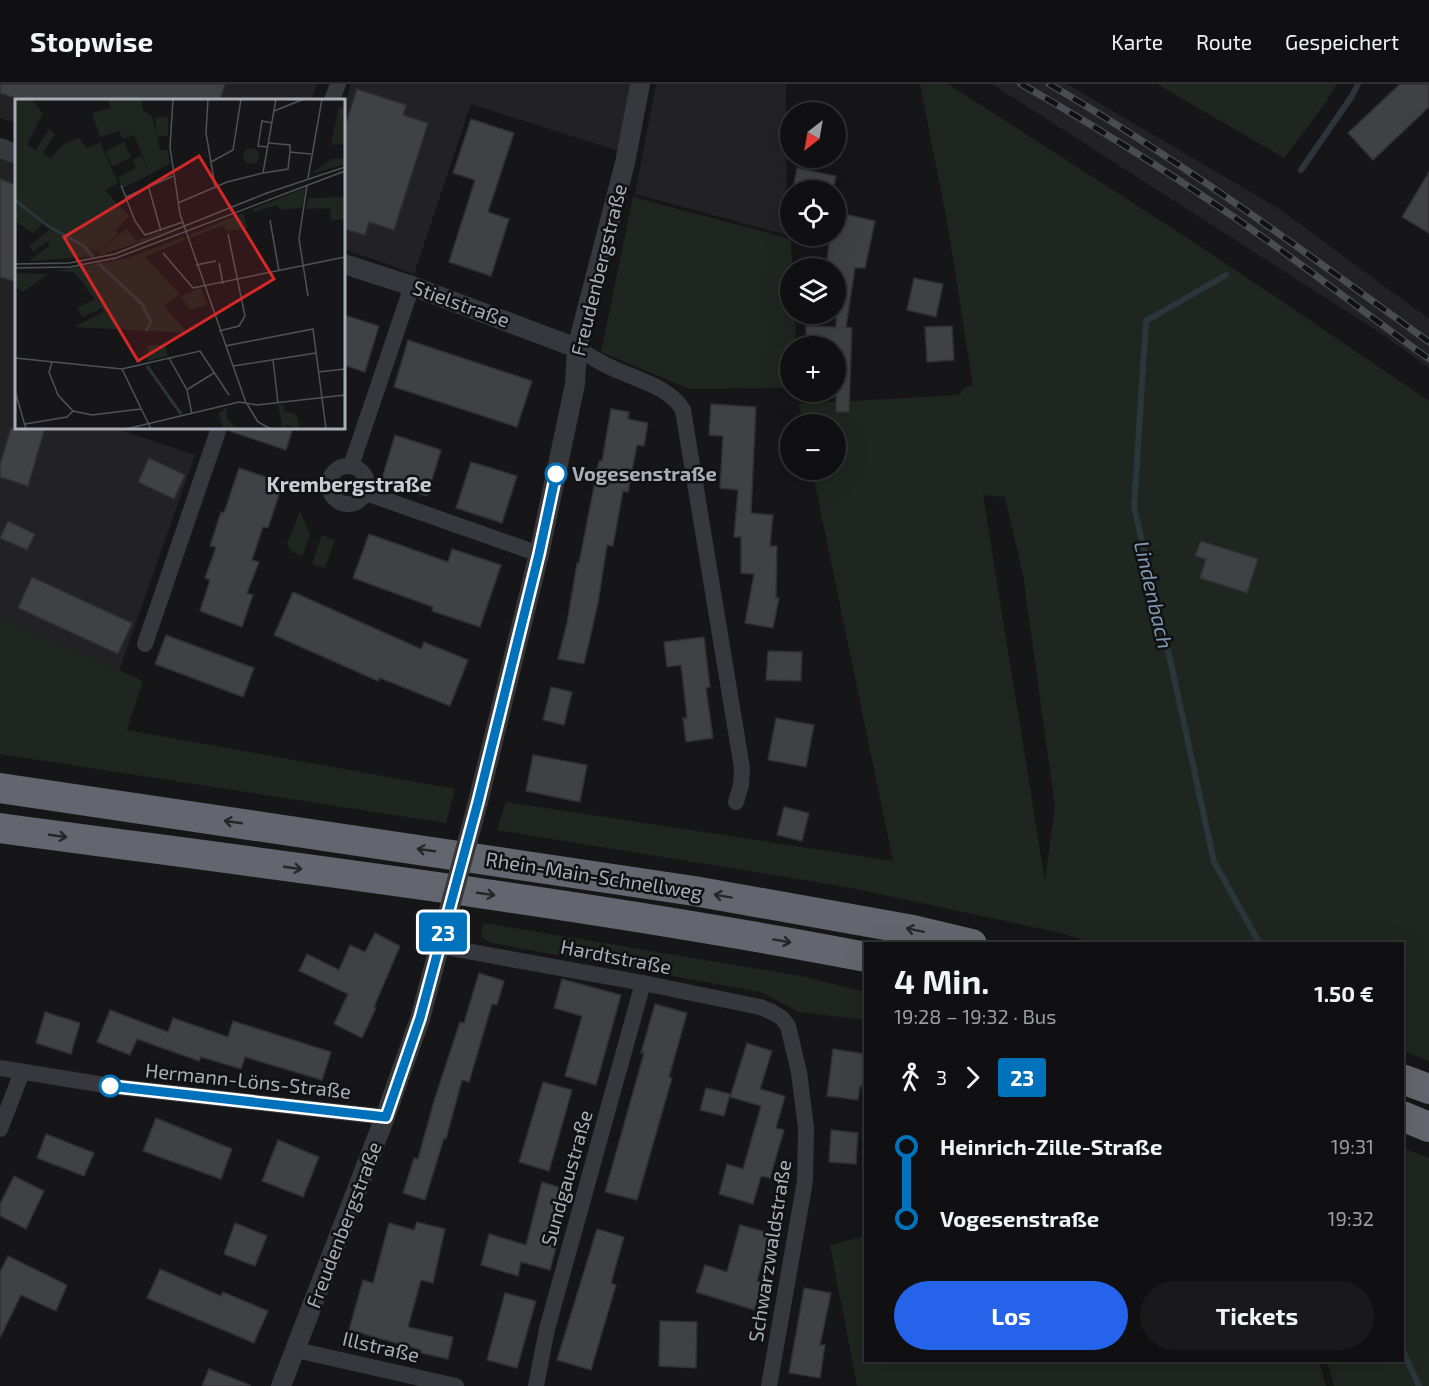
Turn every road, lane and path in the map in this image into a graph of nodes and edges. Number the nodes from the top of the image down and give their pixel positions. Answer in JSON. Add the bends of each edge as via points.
{"nodes":[{"id":1,"x":338,"y":84,"type":"edge"},
{"id":2,"x":640,"y":84,"type":"edge"},
{"id":3,"x":332,"y":99,"type":"edge"},
{"id":4,"x":0,"y":148,"type":"edge"},
{"id":5,"x":15,"y":154,"type":"edge"},
{"id":6,"x":345,"y":264,"type":"edge"},
{"id":7,"x":412,"y":286,"type":"junction"},
{"id":8,"x":577,"y":348,"type":"junction"},
{"id":9,"x":219,"y":429,"type":"edge"},
{"id":10,"x":351,"y":466,"type":"junction"},
{"id":11,"x":366,"y":493,"type":"junction"},
{"id":12,"x":539,"y":554,"type":"junction"},
{"id":13,"x":145,"y":644,"type":"dead end"},
{"id":14,"x":0,"y":788,"type":"edge"},
{"id":15,"x":736,"y":802,"type":"dead end"},
{"id":16,"x":0,"y":828,"type":"edge"},
{"id":17,"x":442,"y":938,"type":"junction"},
{"id":18,"x":963,"y":942,"type":"edge"},
{"id":19,"x":864,"y":957,"type":"edge"},
{"id":20,"x":644,"y":983,"type":"junction"},
{"id":21,"x":782,"y":1018,"type":"joint"},
{"id":22,"x":0,"y":1068,"type":"edge"},
{"id":23,"x":22,"y":1072,"type":"junction"},
{"id":24,"x":1404,"y":1080,"type":"edge"},
{"id":25,"x":1429,"y":1089,"type":"edge"},
{"id":26,"x":386,"y":1117,"type":"junction"},
{"id":27,"x":1404,"y":1117,"type":"edge"},
{"id":28,"x":1429,"y":1127,"type":"edge"},
{"id":29,"x":0,"y":1129,"type":"edge"},
{"id":30,"x":296,"y":1350,"type":"junction"},
{"id":31,"x":281,"y":1386,"type":"edge"},
{"id":32,"x":456,"y":1386,"type":"edge"},
{"id":33,"x":536,"y":1386,"type":"edge"},
{"id":34,"x":769,"y":1386,"type":"edge"}],
"edges":[{"from":1,"to":3,"type":"street"},
{"from":2,"to":8,"type":"street","name":"Freudenbergstraße","via":[[625,163]]},
{"from":4,"to":5,"type":"street"},
{"from":6,"to":7,"type":"street","name":"Stielstraße"},
{"from":7,"to":8,"type":"street","name":"Stielstraße"},
{"from":7,"to":10,"type":"street"},
{"from":8,"to":12,"type":"street","name":"Freudenbergstraße","via":[[574,384]]},
{"from":8,"to":15,"type":"street","via":[[663,390],[683,410],[742,768]]},
{"from":9,"to":13,"type":"street"},
{"from":10,"to":11,"type":"street","via":[[365,476]]},
{"from":10,"to":11,"type":"street","via":[[334,473],[330,485],[333,496],[350,504]]},
{"from":11,"to":12,"type":"street"},
{"from":12,"to":17,"type":"street","name":"Freudenbergstraße","bridge":true},
{"from":18,"to":14,"type":"highway","name":"Rhein-Main-Schnellweg","one_way":true,"via":[[694,891]]},
{"from":16,"to":19,"type":"highway","name":"Rhein-Main-Schnellweg","one_way":true,"via":[[490,895]]},
{"from":17,"to":20,"type":"street","name":"Hardtstraße"},
{"from":17,"to":26,"type":"street","name":"Freudenbergstraße"},
{"from":20,"to":21,"type":"street","name":"Hardtstraße","via":[[760,1006]]},
{"from":20,"to":33,"type":"street","name":"Sundgaustraße","via":[[547,1329]]},
{"from":21,"to":34,"type":"street","name":"Schwarzwaldstraße","via":[[788,1026],[797,1061],[807,1154]]},
{"from":22,"to":23,"type":"street","name":"Hermann-Löns-Straße"},
{"from":23,"to":26,"type":"street","name":"Hermann-Löns-Straße","via":[[110,1086]]},
{"from":23,"to":29,"type":"street"},
{"from":24,"to":25,"type":"highway"},
{"from":26,"to":30,"type":"street","name":"Freudenbergstraße"},
{"from":27,"to":28,"type":"highway"},
{"from":30,"to":31,"type":"street","name":"Freudenbergstraße"},
{"from":30,"to":32,"type":"street","name":"Illstraße"}]}
